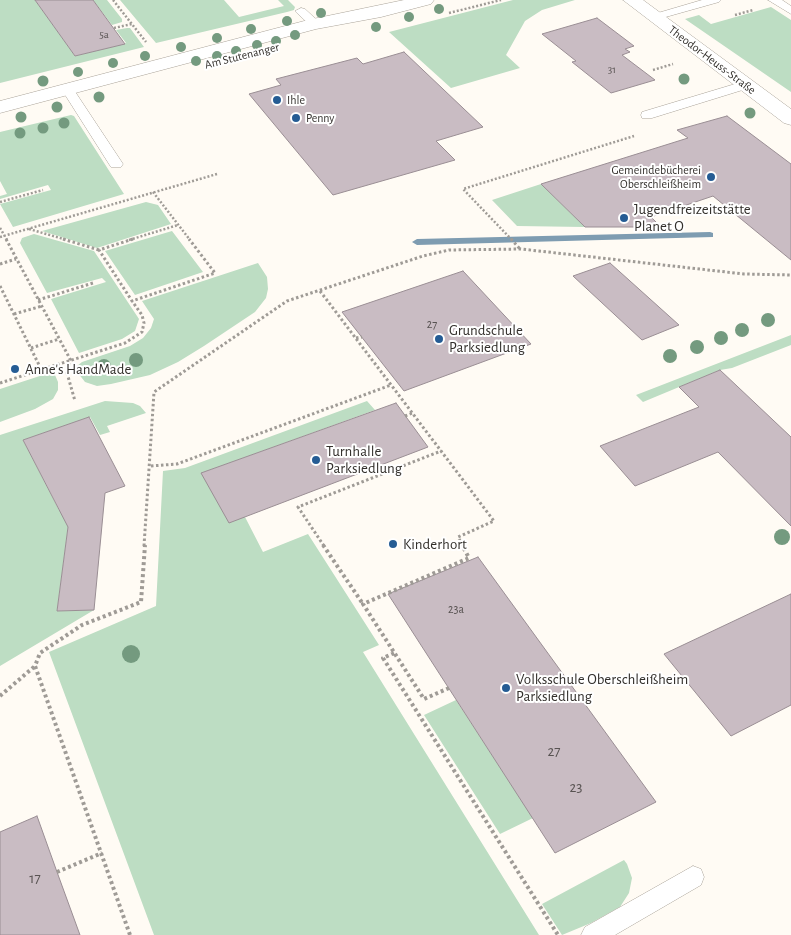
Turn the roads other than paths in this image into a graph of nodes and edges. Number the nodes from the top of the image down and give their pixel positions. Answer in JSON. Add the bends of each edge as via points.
{"nodes":[{"id":1,"x":425,"y":0,"type":"edge"},
{"id":2,"x":632,"y":0,"type":"edge"},
{"id":3,"x":715,"y":0,"type":"edge"},
{"id":4,"x":774,"y":0,"type":"edge"},
{"id":5,"x":791,"y":10,"type":"edge"},
{"id":6,"x":302,"y":11,"type":"dead end"},
{"id":7,"x":375,"y":13,"type":"junction"},
{"id":8,"x":655,"y":16,"type":"junction"},
{"id":9,"x":315,"y":24,"type":"junction"},
{"id":10,"x":105,"y":80,"type":"junction"},
{"id":11,"x":745,"y":85,"type":"junction"},
{"id":12,"x":68,"y":90,"type":"junction"},
{"id":13,"x":0,"y":107,"type":"edge"},
{"id":14,"x":647,"y":115,"type":"dead end"},
{"id":15,"x":791,"y":119,"type":"edge"},
{"id":16,"x":116,"y":164,"type":"dead end"},
{"id":17,"x":693,"y":877,"type":"dead end"},
{"id":18,"x":593,"y":935,"type":"edge"}],
"edges":[{"from":1,"to":7,"type":"street","name":"Am Stutenanger"},
{"from":2,"to":8,"type":"street","name":"Theodor-Heuss-Straße"},
{"from":3,"to":8,"type":"lane"},
{"from":4,"to":5,"type":"lane"},
{"from":6,"to":9,"type":"lane"},
{"from":7,"to":9,"type":"street","name":"Am Stutenanger"},
{"from":7,"to":10,"type":"street","name":"Am Stutenanger","via":[[341,31],[171,75]]},
{"from":8,"to":11,"type":"street","name":"Theodor-Heuss-Straße"},
{"from":9,"to":10,"type":"street","name":"Am Stutenanger"},
{"from":10,"to":12,"type":"street","name":"Am Stutenanger"},
{"from":11,"to":14,"type":"lane"},
{"from":11,"to":15,"type":"street","name":"Theodor-Heuss-Straße"},
{"from":12,"to":13,"type":"street","name":"Am Stutenanger"},
{"from":12,"to":16,"type":"lane"},
{"from":17,"to":18,"type":"lane"}]}
